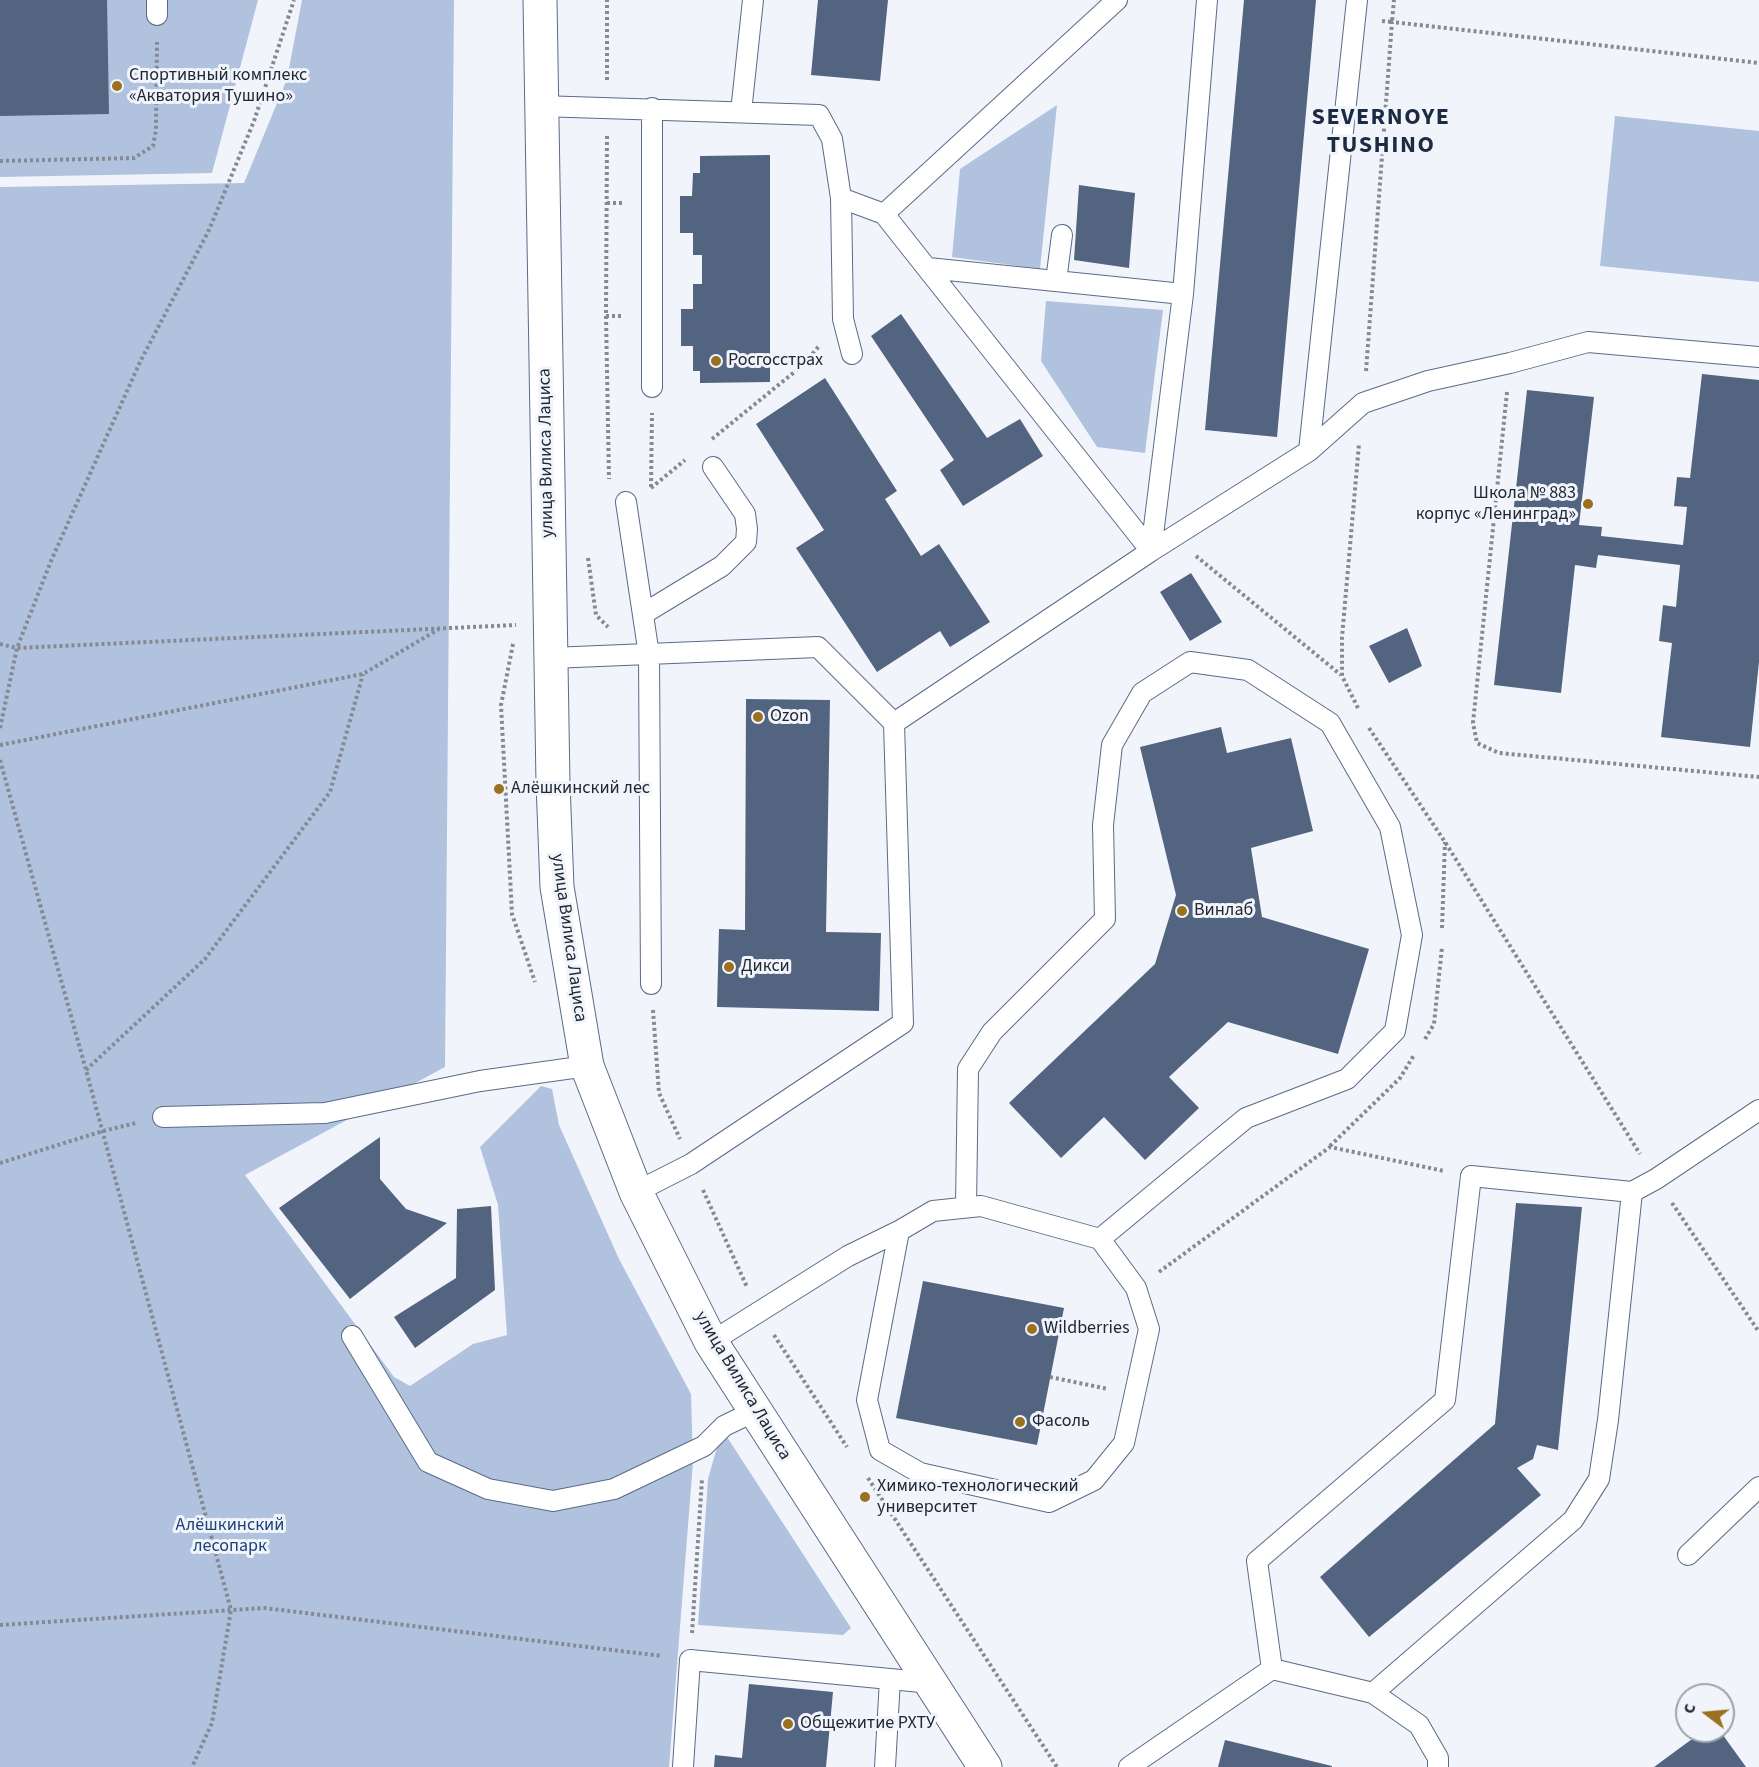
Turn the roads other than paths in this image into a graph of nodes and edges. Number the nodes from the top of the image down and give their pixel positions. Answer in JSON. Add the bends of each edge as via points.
{"nodes":[{"id":1,"x":540,"y":0,"type":"edge"},
{"id":2,"x":753,"y":0,"type":"edge"},
{"id":3,"x":1117,"y":0,"type":"edge"},
{"id":4,"x":1207,"y":0,"type":"edge"},
{"id":5,"x":1357,"y":0,"type":"edge"},
{"id":6,"x":540,"y":106,"type":"junction"},
{"id":7,"x":652,"y":108,"type":"junction"},
{"id":8,"x":741,"y":112,"type":"junction"},
{"id":9,"x":841,"y":198,"type":"junction"},
{"id":10,"x":884,"y":214,"type":"junction"},
{"id":11,"x":1062,"y":235,"type":"dead end"},
{"id":12,"x":928,"y":268,"type":"junction"},
{"id":13,"x":1056,"y":281,"type":"junction"},
{"id":14,"x":1183,"y":294,"type":"junction"},
{"id":15,"x":852,"y":354,"type":"dead end"},
{"id":16,"x":1759,"y":357,"type":"edge"},
{"id":17,"x":652,"y":387,"type":"road end"},
{"id":18,"x":1310,"y":451,"type":"junction"},
{"id":19,"x":713,"y":467,"type":"dead end"},
{"id":20,"x":626,"y":502,"type":"road end"},
{"id":21,"x":1151,"y":551,"type":"junction"},
{"id":22,"x":643,"y":614,"type":"junction"},
{"id":23,"x":649,"y":655,"type":"junction"},
{"id":24,"x":551,"y":658,"type":"junction"},
{"id":25,"x":894,"y":723,"type":"junction"},
{"id":26,"x":651,"y":984,"type":"road end"},
{"id":27,"x":587,"y":1066,"type":"junction"},
{"id":28,"x":1759,"y":1110,"type":"edge"},
{"id":29,"x":163,"y":1117,"type":"road end"},
{"id":30,"x":636,"y":1192,"type":"junction"},
{"id":31,"x":1632,"y":1192,"type":"junction"},
{"id":32,"x":966,"y":1207,"type":"junction"},
{"id":33,"x":899,"y":1231,"type":"junction"},
{"id":34,"x":1100,"y":1239,"type":"junction"},
{"id":35,"x":352,"y":1336,"type":"dead end"},
{"id":36,"x":711,"y":1342,"type":"junction"},
{"id":37,"x":755,"y":1411,"type":"junction"},
{"id":38,"x":1759,"y":1487,"type":"edge"},
{"id":39,"x":1688,"y":1555,"type":"dead end"},
{"id":40,"x":1272,"y":1669,"type":"junction"},
{"id":41,"x":890,"y":1679,"type":"junction"},
{"id":42,"x":932,"y":1683,"type":"junction"},
{"id":43,"x":1373,"y":1694,"type":"junction"},
{"id":44,"x":683,"y":1767,"type":"edge"},
{"id":45,"x":885,"y":1767,"type":"edge"},
{"id":46,"x":985,"y":1767,"type":"edge"},
{"id":47,"x":1131,"y":1767,"type":"edge"},
{"id":48,"x":1438,"y":1767,"type":"edge"}],
"edges":[{"from":1,"to":6,"type":"main road","name":"улица Вилиса Лациса"},
{"from":2,"to":8,"type":"lane"},
{"from":3,"to":10,"type":"lane"},
{"from":4,"to":14,"type":"lane"},
{"from":5,"to":18,"type":"lane"},
{"from":6,"to":7,"type":"lane"},
{"from":6,"to":24,"type":"main road","name":"улица Вилиса Лациса"},
{"from":7,"to":8,"type":"lane"},
{"from":7,"to":17,"type":"lane"},
{"from":8,"to":9,"type":"lane","via":[[819,115],[832,139]]},
{"from":9,"to":10,"type":"lane"},
{"from":9,"to":15,"type":"lane","via":[[843,319]]},
{"from":10,"to":12,"type":"lane"},
{"from":11,"to":13,"type":"lane"},
{"from":12,"to":13,"type":"lane"},
{"from":12,"to":21,"type":"lane"},
{"from":13,"to":14,"type":"lane"},
{"from":14,"to":21,"type":"lane"},
{"from":16,"to":18,"type":"lane","via":[[1588,342],[1428,381],[1363,403]]},
{"from":18,"to":21,"type":"lane"},
{"from":19,"to":22,"type":"lane","via":[[745,514],[746,542],[722,566]]},
{"from":20,"to":22,"type":"lane"},
{"from":21,"to":25,"type":"lane"},
{"from":22,"to":23,"type":"lane"},
{"from":23,"to":24,"type":"lane"},
{"from":23,"to":25,"type":"lane","via":[[818,647]]},
{"from":23,"to":26,"type":"lane"},
{"from":24,"to":27,"type":"main road","name":"улица Вилиса Лациса","via":[[557,887]]},
{"from":25,"to":30,"type":"lane","via":[[903,1023],[691,1164]]},
{"from":27,"to":29,"type":"lane","via":[[480,1081],[325,1113]]},
{"from":27,"to":30,"type":"main road","name":"улица Вилиса Лациса"},
{"from":28,"to":31,"type":"lane"},
{"from":30,"to":36,"type":"main road","name":"улица Вилиса Лациса"},
{"from":31,"to":40,"type":"lane","via":[[1471,1176],[1445,1400],[1257,1561]]},
{"from":31,"to":43,"type":"lane","via":[[1599,1479],[1573,1520]]},
{"from":32,"to":33,"type":"lane","via":[[933,1211]]},
{"from":32,"to":34,"type":"lane","via":[[981,1206]]},
{"from":32,"to":34,"type":"lane","via":[[968,1069],[992,1032],[1105,919],[1103,825],[1112,745],[1142,693],[1190,662],[1248,670],[1330,723],[1390,827],[1412,935],[1395,1031],[1347,1079],[1246,1118]]},
{"from":33,"to":34,"type":"lane","via":[[867,1400],[880,1450],[920,1473],[1049,1502],[1094,1480],[1124,1443],[1149,1329],[1136,1288]]},
{"from":33,"to":36,"type":"lane","via":[[848,1256]]},
{"from":35,"to":37,"type":"lane","via":[[428,1462],[488,1489],[553,1501],[614,1489],[704,1446],[724,1426]]},
{"from":36,"to":37,"type":"main road","name":"улица Вилиса Лациса"},
{"from":37,"to":42,"type":"main road","name":"улица Вилиса Лациса"},
{"from":38,"to":39,"type":"lane"},
{"from":40,"to":43,"type":"lane"},
{"from":40,"to":47,"type":"lane"},
{"from":41,"to":42,"type":"lane"},
{"from":41,"to":44,"type":"lane","via":[[690,1660]]},
{"from":41,"to":45,"type":"lane"},
{"from":42,"to":46,"type":"main road","name":"улица Вилиса Лациса"},
{"from":43,"to":48,"type":"lane","via":[[1419,1725],[1438,1758]]}]}
